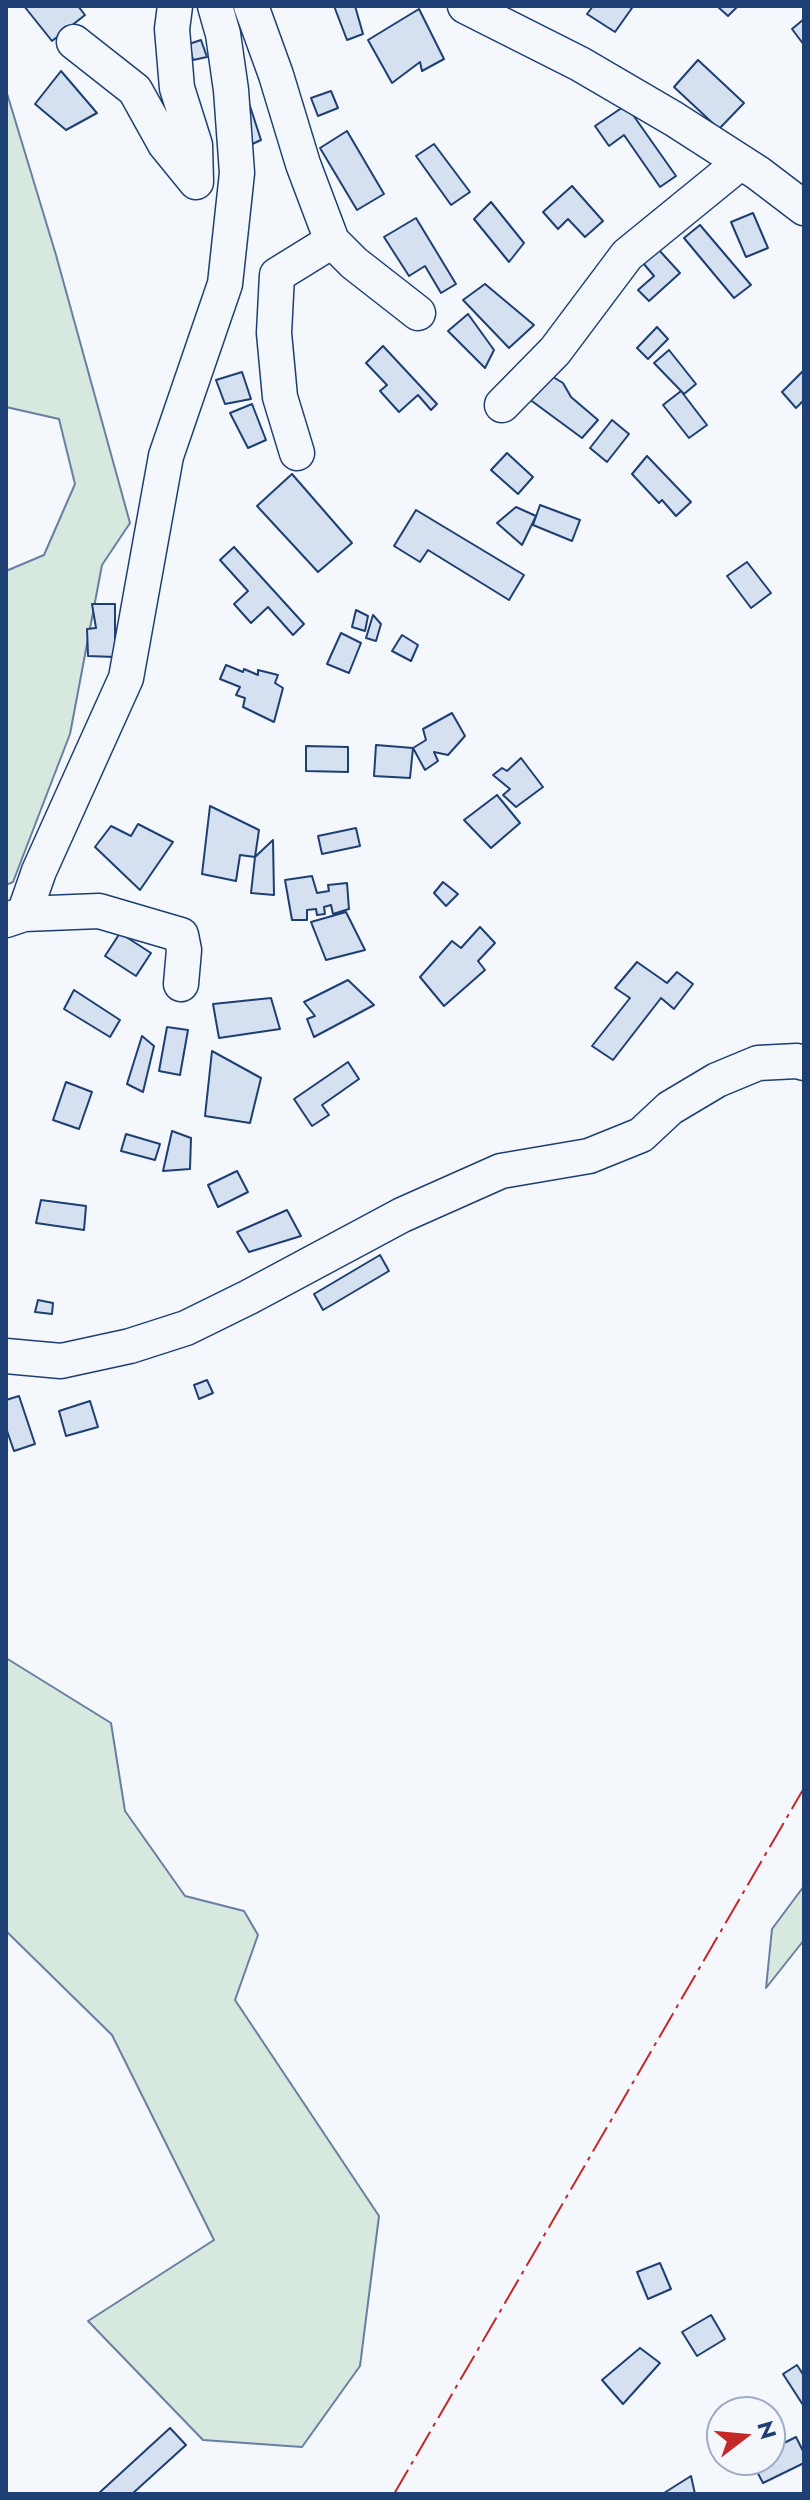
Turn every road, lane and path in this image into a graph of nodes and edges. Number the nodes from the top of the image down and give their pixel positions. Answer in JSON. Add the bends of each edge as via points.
{"nodes":[{"id":1,"x":175,"y":6,"type":"edge"},
{"id":2,"x":215,"y":6,"type":"edge"},
{"id":3,"x":251,"y":6,"type":"edge"},
{"id":4,"x":465,"y":6,"type":"edge"},
{"id":5,"x":74,"y":42,"type":"dead end"},
{"id":6,"x":741,"y":162,"type":"junction"},
{"id":7,"x":804,"y":208,"type":"edge"},
{"id":8,"x":332,"y":241,"type":"junction"},
{"id":9,"x":418,"y":313,"type":"dead end"},
{"id":10,"x":502,"y":405,"type":"dead end"},
{"id":11,"x":297,"y":453,"type":"dead end"},
{"id":12,"x":15,"y":917,"type":"edge"},
{"id":13,"x":181,"y":984,"type":"dead end"},
{"id":14,"x":804,"y":1063,"type":"edge"},
{"id":15,"x":7,"y":1340,"type":"edge"}],
"edges":[{"from":1,"to":5,"type":"street","via":[[177,88],[195,145],[196,182],[165,144],[135,90]]},
{"from":2,"to":12,"type":"street","via":[[231,90],[237,173],[225,284],[166,456],[126,678]]},
{"from":3,"to":8,"type":"street"},
{"from":4,"to":6,"type":"street","via":[[580,64]]},
{"from":6,"to":7,"type":"street"},
{"from":6,"to":10,"type":"street","via":[[627,255],[555,351]]},
{"from":8,"to":9,"type":"street"},
{"from":8,"to":11,"type":"street","via":[[277,275],[274,333],[280,397]]},
{"from":12,"to":13,"type":"street","via":[[99,911],[181,935]]},
{"from":14,"to":15,"type":"street","via":[[758,1063],[670,1108],[641,1135],[589,1156],[501,1171],[402,1215],[186,1328],[111,1351]]}]}
